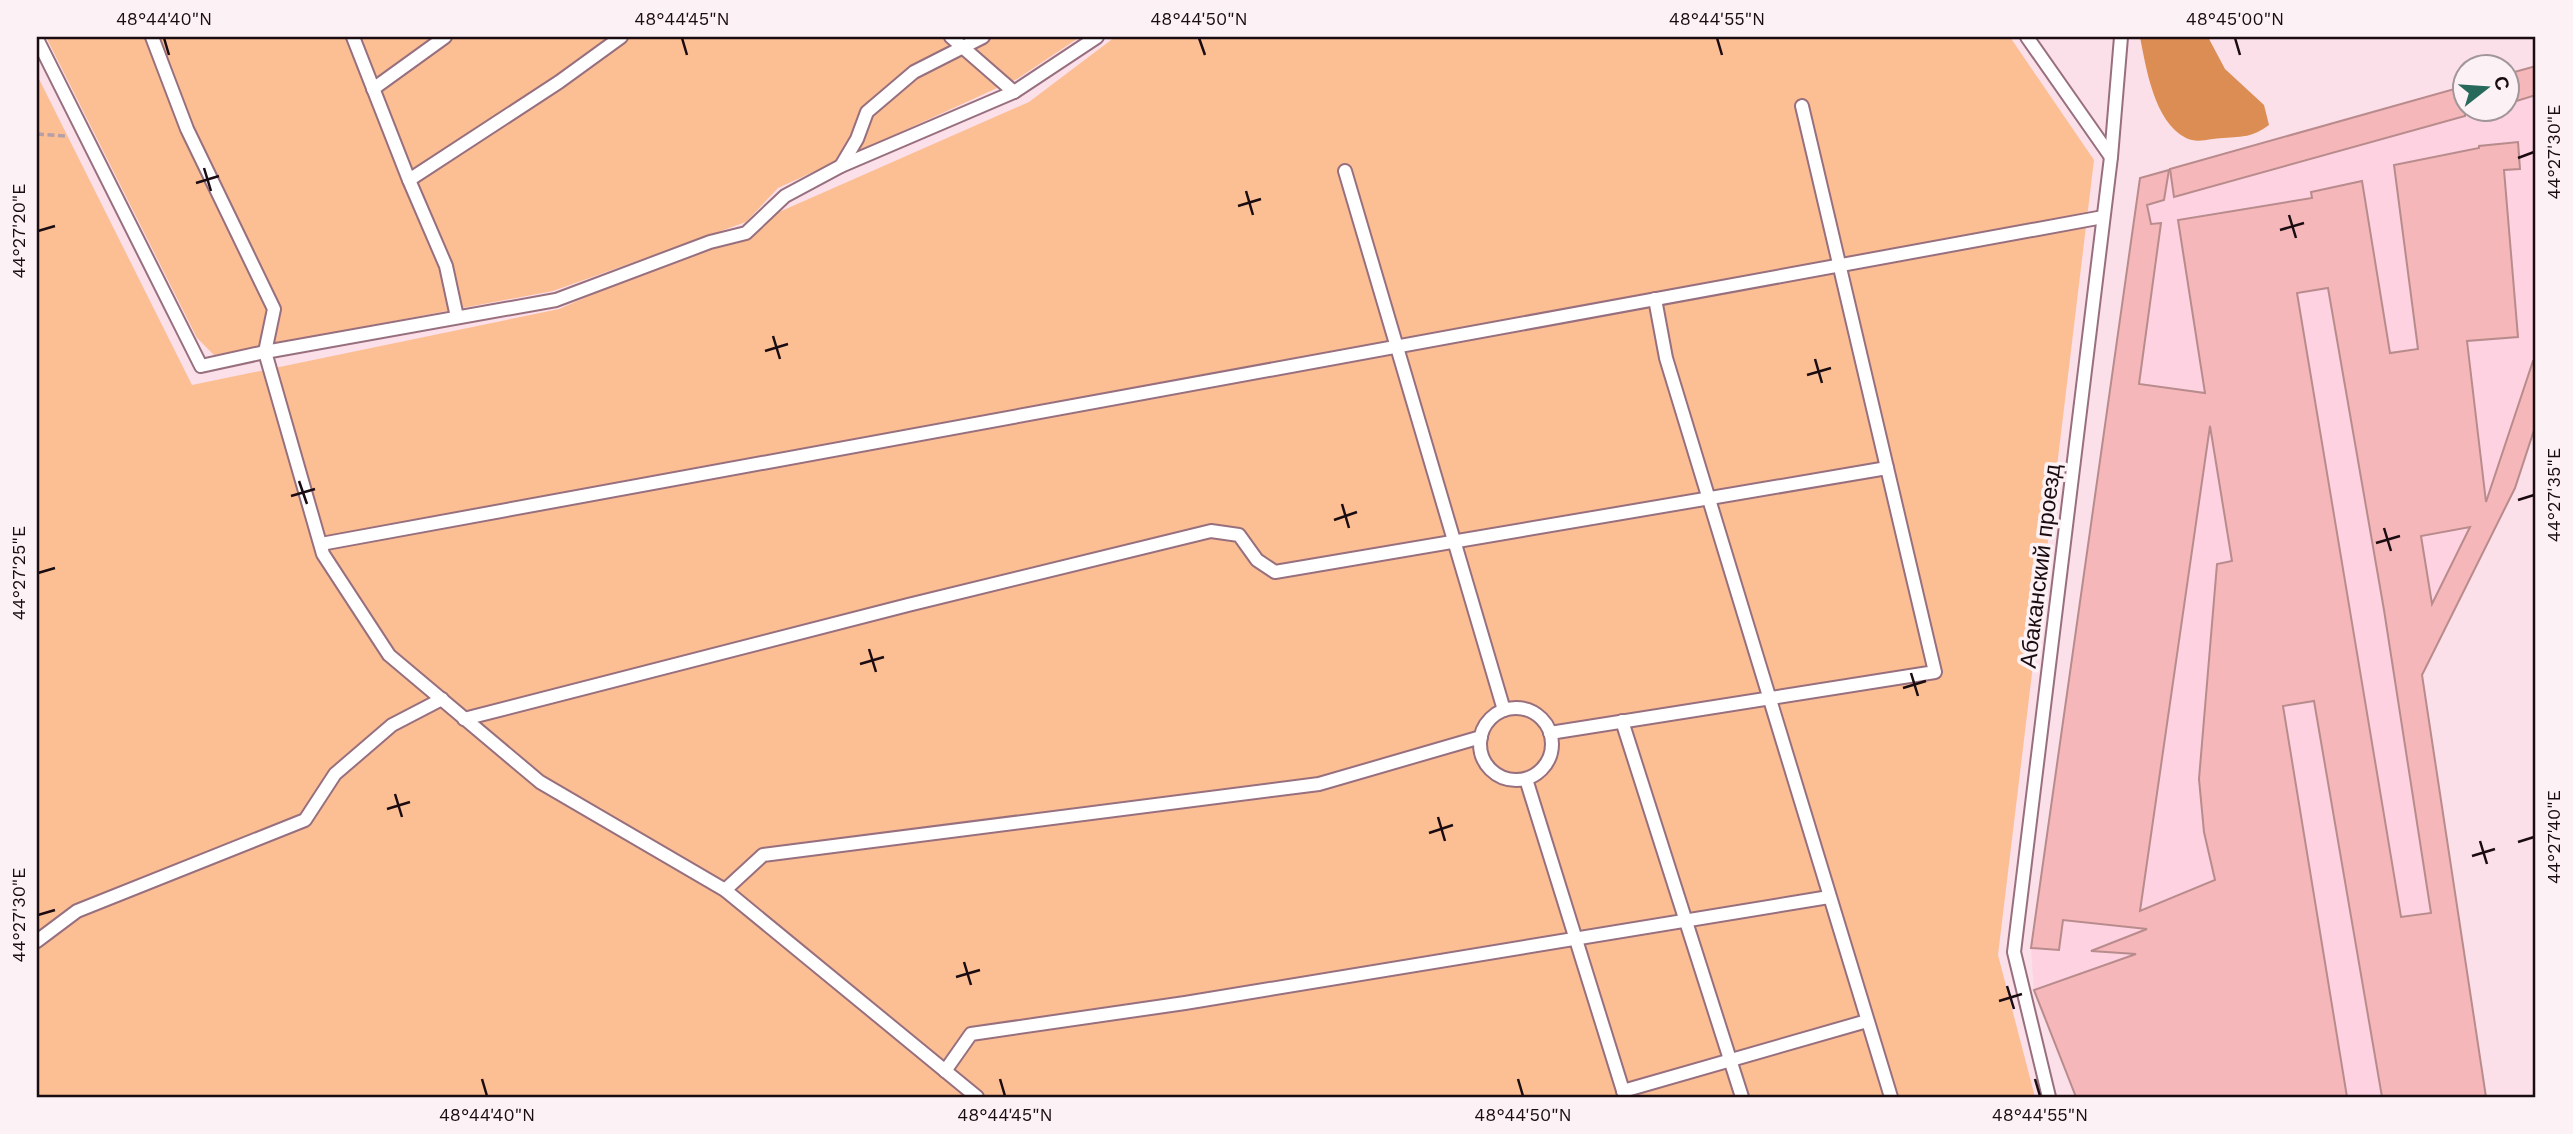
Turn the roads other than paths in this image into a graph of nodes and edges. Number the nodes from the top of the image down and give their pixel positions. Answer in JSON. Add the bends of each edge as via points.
{"nodes":[{"id":1,"x":152,"y":37,"type":"edge"},
{"id":2,"x":352,"y":37,"type":"edge"},
{"id":3,"x":445,"y":37,"type":"edge"},
{"id":4,"x":621,"y":37,"type":"edge"},
{"id":5,"x":951,"y":37,"type":"edge"},
{"id":6,"x":983,"y":37,"type":"edge"},
{"id":7,"x":1097,"y":37,"type":"edge"},
{"id":8,"x":2027,"y":37,"type":"edge"},
{"id":9,"x":2121,"y":37,"type":"edge"},
{"id":10,"x":37,"y":39,"type":"edge"},
{"id":11,"x":962,"y":47,"type":"junction"},
{"id":12,"x":373,"y":89,"type":"junction"},
{"id":13,"x":1014,"y":92,"type":"junction"},
{"id":14,"x":1802,"y":106,"type":"dead end"},
{"id":15,"x":2111,"y":157,"type":"junction"},
{"id":16,"x":841,"y":166,"type":"junction"},
{"id":17,"x":1345,"y":171,"type":"dead end"},
{"id":18,"x":409,"y":180,"type":"junction"},
{"id":19,"x":2103,"y":217,"type":"junction"},
{"id":20,"x":1839,"y":265,"type":"junction"},
{"id":21,"x":1656,"y":299,"type":"junction"},
{"id":22,"x":457,"y":317,"type":"junction"},
{"id":23,"x":1396,"y":347,"type":"junction"},
{"id":24,"x":265,"y":352,"type":"junction"},
{"id":25,"x":1887,"y":468,"type":"junction"},
{"id":26,"x":1708,"y":498,"type":"junction"},
{"id":27,"x":1453,"y":540,"type":"junction"},
{"id":28,"x":321,"y":544,"type":"junction"},
{"id":29,"x":1769,"y":698,"type":"junction"},
{"id":30,"x":442,"y":699,"type":"junction"},
{"id":31,"x":1504,"y":710,"type":"junction"},
{"id":32,"x":464,"y":719,"type":"junction"},
{"id":33,"x":1622,"y":721,"type":"junction"},
{"id":34,"x":1550,"y":733,"type":"junction"},
{"id":35,"x":1481,"y":737,"type":"junction"},
{"id":36,"x":1526,"y":779,"type":"junction"},
{"id":37,"x":725,"y":890,"type":"junction"},
{"id":38,"x":1829,"y":897,"type":"junction"},
{"id":39,"x":1686,"y":920,"type":"junction"},
{"id":40,"x":1576,"y":939,"type":"junction"},
{"id":41,"x":37,"y":941,"type":"edge"},
{"id":42,"x":1867,"y":1021,"type":"junction"},
{"id":43,"x":1730,"y":1060,"type":"junction"},
{"id":44,"x":945,"y":1071,"type":"junction"},
{"id":45,"x":1624,"y":1094,"type":"edge"},
{"id":46,"x":977,"y":1097,"type":"edge"},
{"id":47,"x":1742,"y":1097,"type":"edge"},
{"id":48,"x":1891,"y":1097,"type":"edge"},
{"id":49,"x":2049,"y":1097,"type":"edge"}],
"edges":[{"from":1,"to":24,"type":"lane","via":[[187,129],[274,309]]},
{"from":2,"to":12,"type":"lane"},
{"from":3,"to":12,"type":"lane"},
{"from":4,"to":18,"type":"lane"},
{"from":5,"to":11,"type":"lane"},
{"from":6,"to":11,"type":"lane"},
{"from":7,"to":13,"type":"lane"},
{"from":8,"to":15,"type":"lane"},
{"from":9,"to":15,"type":"lane","name":"Абаканский проезд"},
{"from":10,"to":24,"type":"lane","via":[[201,366]]},
{"from":11,"to":13,"type":"lane"},
{"from":11,"to":16,"type":"lane","via":[[914,72],[867,112],[858,139]]},
{"from":12,"to":18,"type":"lane"},
{"from":13,"to":16,"type":"lane"},
{"from":14,"to":20,"type":"lane"},
{"from":15,"to":19,"type":"lane","name":"Абаканский проезд"},
{"from":16,"to":22,"type":"lane","via":[[785,196],[746,233],[555,300]]},
{"from":17,"to":23,"type":"lane"},
{"from":18,"to":22,"type":"lane","via":[[446,266]]},
{"from":19,"to":20,"type":"lane"},
{"from":19,"to":49,"type":"lane","name":"Абаканский проезд","via":[[2014,952]]},
{"from":20,"to":21,"type":"lane"},
{"from":20,"to":25,"type":"lane"},
{"from":21,"to":23,"type":"lane"},
{"from":21,"to":26,"type":"lane","via":[[1666,358]]},
{"from":22,"to":24,"type":"lane"},
{"from":23,"to":27,"type":"lane"},
{"from":23,"to":28,"type":"lane"},
{"from":24,"to":28,"type":"lane"},
{"from":25,"to":26,"type":"lane"},
{"from":25,"to":29,"type":"lane","via":[[1935,672]]},
{"from":26,"to":27,"type":"lane"},
{"from":26,"to":29,"type":"lane"},
{"from":27,"to":31,"type":"lane"},
{"from":27,"to":32,"type":"lane","via":[[1275,572],[1256,559],[1239,535],[1211,531]]},
{"from":28,"to":30,"type":"lane","via":[[323,554],[389,655]]},
{"from":29,"to":33,"type":"lane"},
{"from":29,"to":38,"type":"lane"},
{"from":30,"to":32,"type":"lane"},
{"from":30,"to":41,"type":"lane","via":[[392,725],[335,774],[305,820],[78,911]]},
{"from":31,"to":34,"type":"lane","via":[[1527,709]]},
{"from":31,"to":35,"type":"lane","via":[[1485,725]]},
{"from":32,"to":37,"type":"lane","via":[[540,782]]},
{"from":33,"to":34,"type":"lane"},
{"from":33,"to":39,"type":"lane"},
{"from":34,"to":36,"type":"lane","via":[[1552,744],[1545,766]]},
{"from":35,"to":36,"type":"lane","via":[[1484,761],[1492,770],[1502,777]]},
{"from":35,"to":37,"type":"lane","via":[[1319,784],[763,855]]},
{"from":36,"to":40,"type":"lane"},
{"from":37,"to":44,"type":"lane"},
{"from":38,"to":39,"type":"lane"},
{"from":38,"to":42,"type":"lane"},
{"from":39,"to":40,"type":"lane"},
{"from":39,"to":43,"type":"lane"},
{"from":40,"to":44,"type":"lane","via":[[971,1034]]},
{"from":40,"to":45,"type":"lane"},
{"from":42,"to":43,"type":"lane"},
{"from":42,"to":48,"type":"lane"},
{"from":43,"to":45,"type":"lane"},
{"from":43,"to":47,"type":"lane"},
{"from":44,"to":46,"type":"lane"}]}
